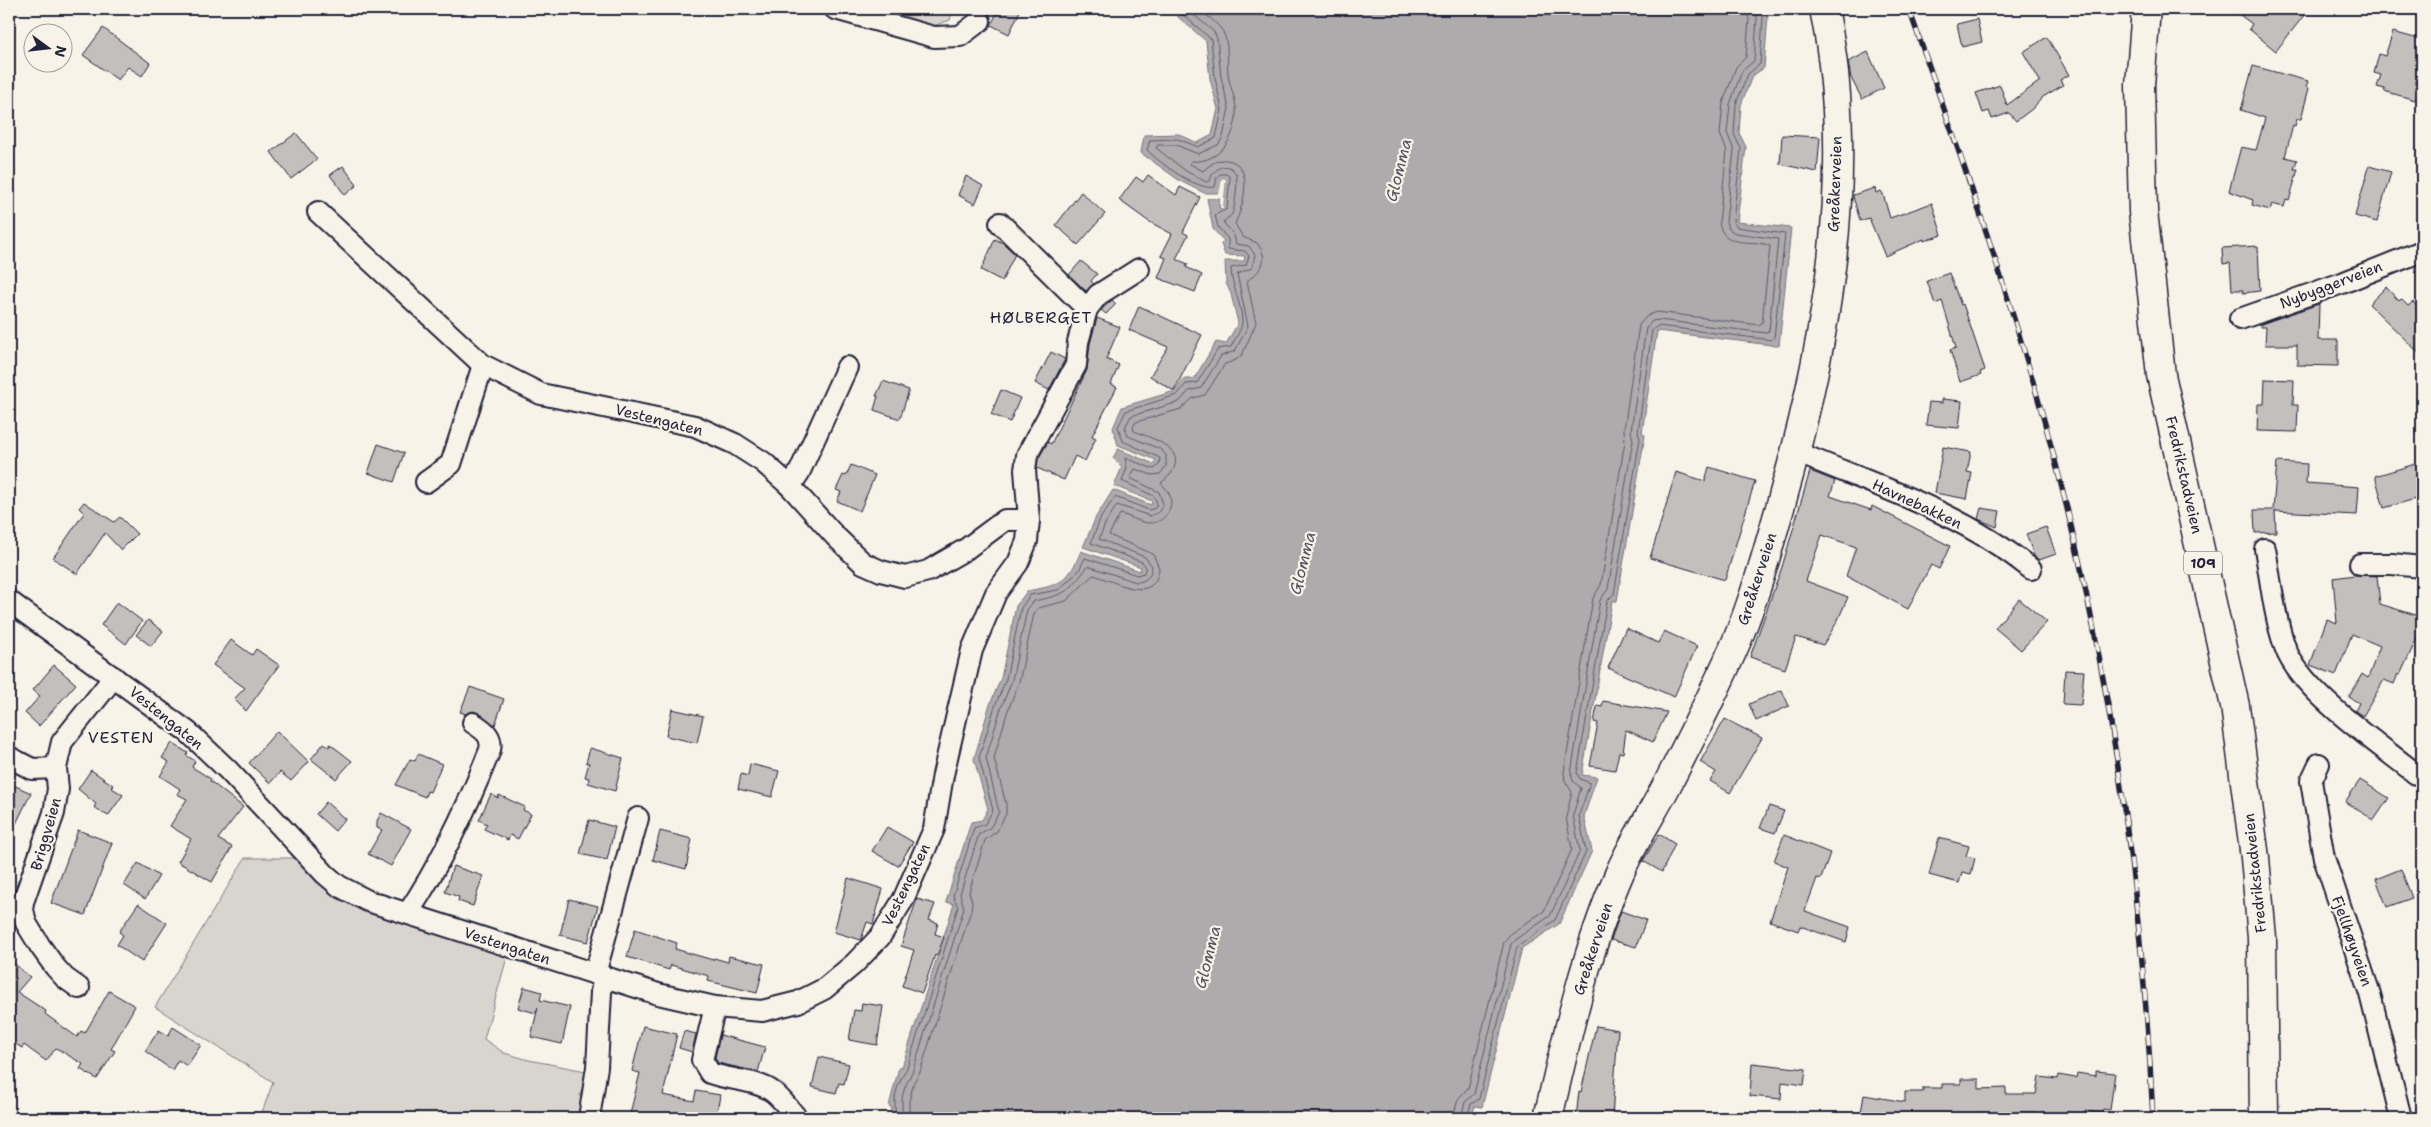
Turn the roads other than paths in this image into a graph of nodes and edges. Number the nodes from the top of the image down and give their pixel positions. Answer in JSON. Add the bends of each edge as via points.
{"nodes":[{"id":1,"x":835,"y":9,"type":"edge"},
{"id":2,"x":1824,"y":9,"type":"edge"},
{"id":3,"x":2146,"y":9,"type":"edge"},
{"id":4,"x":980,"y":21,"type":"dead end"},
{"id":5,"x":318,"y":212,"type":"dead end"},
{"id":6,"x":1000,"y":222,"type":"dead end"},
{"id":7,"x":2422,"y":251,"type":"edge"},
{"id":8,"x":1139,"y":269,"type":"dead end"},
{"id":9,"x":1087,"y":309,"type":"junction"},
{"id":10,"x":2240,"y":319,"type":"dead end"},
{"id":11,"x":483,"y":365,"type":"junction"},
{"id":12,"x":847,"y":367,"type":"dead end"},
{"id":13,"x":1796,"y":452,"type":"junction"},
{"id":14,"x":426,"y":482,"type":"dead end"},
{"id":15,"x":790,"y":486,"type":"junction"},
{"id":16,"x":1029,"y":520,"type":"junction"},
{"id":17,"x":2264,"y":549,"type":"dead end"},
{"id":18,"x":2360,"y":564,"type":"dead end"},
{"id":19,"x":2422,"y":567,"type":"edge"},
{"id":20,"x":2031,"y":569,"type":"dead end"},
{"id":21,"x":9,"y":601,"type":"edge"},
{"id":22,"x":114,"y":677,"type":"junction"},
{"id":23,"x":473,"y":722,"type":"dead end"},
{"id":24,"x":9,"y":757,"type":"edge"},
{"id":25,"x":2319,"y":764,"type":"dead end"},
{"id":26,"x":56,"y":768,"type":"junction"},
{"id":27,"x":2422,"y":774,"type":"edge"},
{"id":28,"x":638,"y":818,"type":"dead end"},
{"id":29,"x":408,"y":913,"type":"junction"},
{"id":30,"x":600,"y":976,"type":"junction"},
{"id":31,"x":79,"y":988,"type":"dead end"},
{"id":32,"x":715,"y":1007,"type":"junction"},
{"id":33,"x":589,"y":1118,"type":"edge"},
{"id":34,"x":797,"y":1118,"type":"edge"},
{"id":35,"x":1548,"y":1118,"type":"edge"},
{"id":36,"x":2264,"y":1118,"type":"edge"},
{"id":37,"x":2402,"y":1118,"type":"edge"}],
"edges":[{"from":1,"to":4,"type":"street","via":[[934,37],[960,36]]},
{"from":2,"to":13,"type":"main road","name":"Greåkerveien","via":[[1835,70],[1835,214],[1822,323]]},
{"from":3,"to":36,"type":"main road","name":"Fredrikstadveien","number":"109","via":[[2140,85],[2143,211],[2161,375],[2235,706],[2256,858],[2262,957]]},
{"from":5,"to":11,"type":"street","name":"Vestengaten"},
{"from":6,"to":9,"type":"street"},
{"from":7,"to":10,"type":"street","name":"Nybyggerveien"},
{"from":8,"to":9,"type":"street","name":"Vestengaten","via":[[1098,295]]},
{"from":9,"to":16,"type":"street","name":"Vestengaten","via":[[1076,365],[1027,455],[1024,470]]},
{"from":11,"to":14,"type":"street","via":[[451,464]]},
{"from":11,"to":15,"type":"street","name":"Vestengaten","via":[[540,394],[695,426],[735,444],[763,462]]},
{"from":12,"to":15,"type":"street","via":[[799,473]]},
{"from":13,"to":20,"type":"street","name":"Havnebakken","via":[[1895,491],[1963,524],[1992,539]]},
{"from":13,"to":35,"type":"main road","name":"Greåkerveien","via":[[1758,582],[1738,637],[1606,906],[1569,1028]]},
{"from":15,"to":16,"type":"street","name":"Vestengaten","via":[[863,563],[905,577],[928,570],[958,553],[1005,520]]},
{"from":16,"to":32,"type":"street","name":"Vestengaten","via":[[1027,541],[1018,563],[996,592],[972,650],[934,829],[903,900],[880,937],[824,989],[798,1002],[762,1010]]},
{"from":17,"to":27,"type":"street","via":[[2278,625],[2285,649],[2297,668],[2320,697],[2416,774]]},
{"from":18,"to":19,"type":"street"},
{"from":21,"to":22,"type":"street","name":"Vestengaten"},
{"from":22,"to":26,"type":"street","name":"Briggveien","via":[[62,742]]},
{"from":22,"to":29,"type":"street","name":"Vestengaten","via":[[188,732],[339,886],[368,901]]},
{"from":23,"to":29,"type":"street","via":[[489,736],[490,750],[465,807]]},
{"from":24,"to":26,"type":"street","via":[[32,769]]},
{"from":25,"to":37,"type":"street","name":"Fjellhøyveien","via":[[2311,782],[2324,858],[2370,994]]},
{"from":26,"to":31,"type":"street","name":"Briggveien","via":[[58,789],[54,813],[22,904],[26,924],[45,953],[65,978]]},
{"from":28,"to":30,"type":"street"},
{"from":29,"to":30,"type":"street","name":"Vestengaten"},
{"from":30,"to":32,"type":"street","name":"Vestengaten"},
{"from":30,"to":33,"type":"street","via":[[597,1067]]},
{"from":32,"to":34,"type":"street","via":[[702,1060],[710,1073],[755,1084],[772,1092]]}]}
